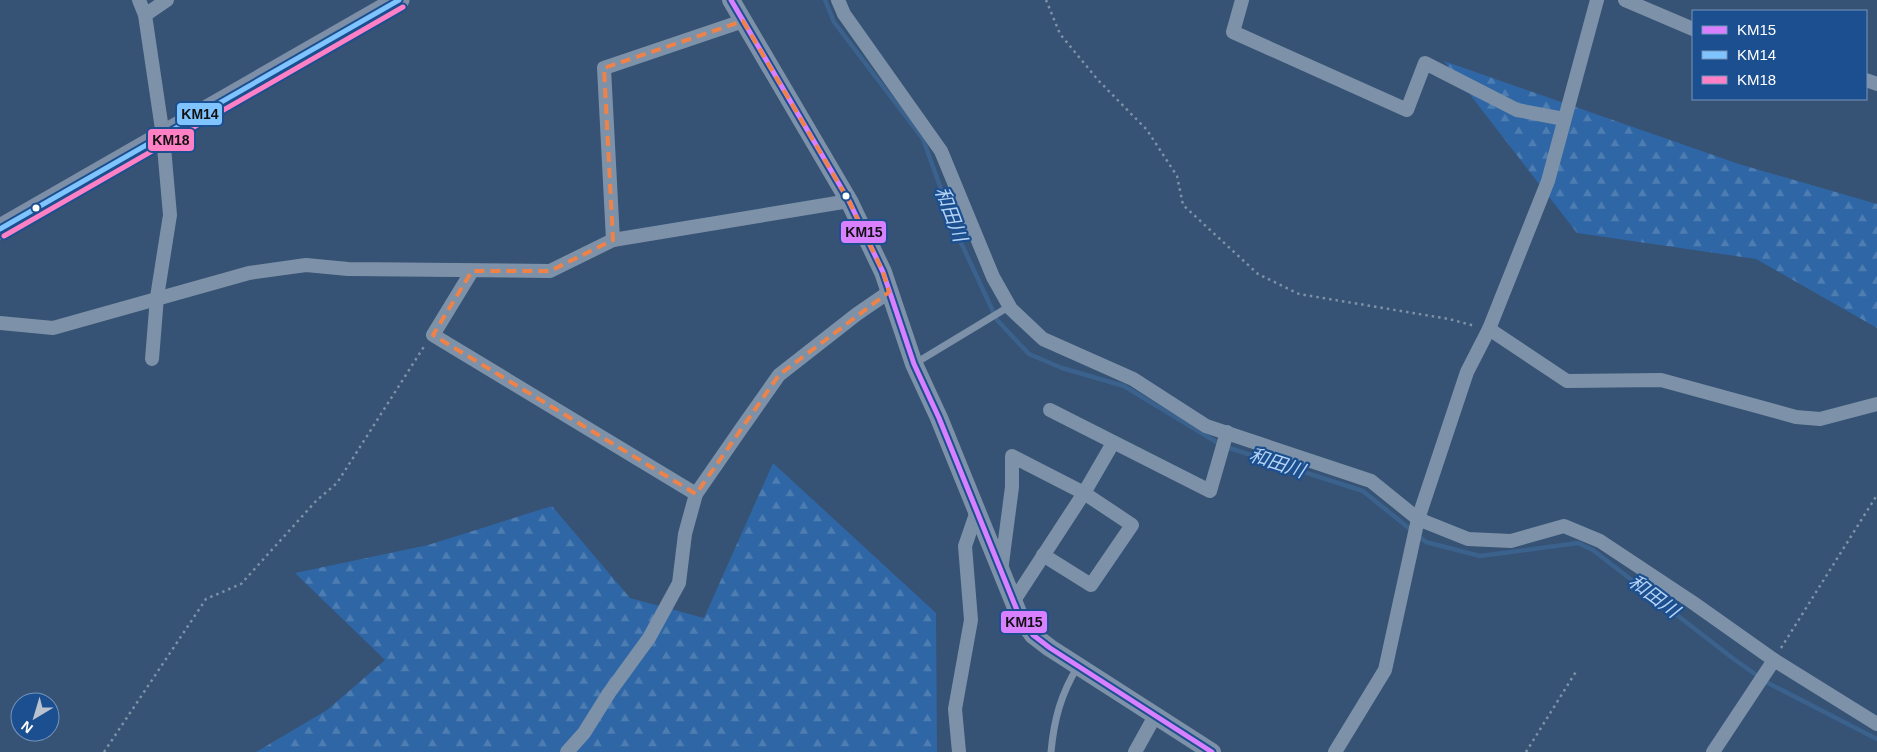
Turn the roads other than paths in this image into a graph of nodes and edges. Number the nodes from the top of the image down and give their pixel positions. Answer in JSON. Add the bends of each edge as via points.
{"nodes":[{"id":1,"x":139,"y":0,"type":"edge"},
{"id":2,"x":167,"y":0,"type":"edge"},
{"id":3,"x":399,"y":0,"type":"edge"},
{"id":4,"x":730,"y":0,"type":"edge"},
{"id":5,"x":838,"y":0,"type":"edge"},
{"id":6,"x":1242,"y":0,"type":"edge"},
{"id":7,"x":1598,"y":0,"type":"edge"},
{"id":8,"x":1625,"y":0,"type":"edge"},
{"id":9,"x":145,"y":15,"type":"junction"},
{"id":10,"x":743,"y":21,"type":"junction"},
{"id":11,"x":1692,"y":29,"type":"edge"},
{"id":12,"x":1564,"y":119,"type":"junction"},
{"id":13,"x":163,"y":136,"type":"junction"},
{"id":14,"x":849,"y":201,"type":"junction"},
{"id":15,"x":0,"y":229,"type":"edge"},
{"id":16,"x":614,"y":240,"type":"junction"},
{"id":17,"x":472,"y":270,"type":"junction"},
{"id":18,"x":889,"y":292,"type":"junction"},
{"id":19,"x":157,"y":298,"type":"junction"},
{"id":20,"x":1010,"y":306,"type":"junction"},
{"id":21,"x":0,"y":322,"type":"edge"},
{"id":22,"x":1489,"y":330,"type":"junction"},
{"id":23,"x":152,"y":358,"type":"dead end"},
{"id":24,"x":914,"y":364,"type":"junction"},
{"id":25,"x":1877,"y":404,"type":"edge"},
{"id":26,"x":1050,"y":410,"type":"dead end"},
{"id":27,"x":1227,"y":432,"type":"junction"},
{"id":28,"x":1113,"y":443,"type":"junction"},
{"id":29,"x":1084,"y":493,"type":"junction"},
{"id":30,"x":696,"y":494,"type":"junction"},
{"id":31,"x":976,"y":514,"type":"junction"},
{"id":32,"x":1418,"y":519,"type":"junction"},
{"id":33,"x":1043,"y":555,"type":"junction"},
{"id":34,"x":1001,"y":571,"type":"junction"},
{"id":35,"x":1013,"y":602,"type":"junction"},
{"id":36,"x":1774,"y":660,"type":"junction"},
{"id":37,"x":1078,"y":666,"type":"junction"},
{"id":38,"x":1156,"y":716,"type":"junction"},
{"id":39,"x":1877,"y":724,"type":"edge"},
{"id":40,"x":567,"y":752,"type":"edge"},
{"id":41,"x":959,"y":752,"type":"edge"},
{"id":42,"x":1051,"y":752,"type":"edge"},
{"id":43,"x":1135,"y":752,"type":"edge"},
{"id":44,"x":1212,"y":752,"type":"edge"},
{"id":45,"x":1335,"y":752,"type":"edge"},
{"id":46,"x":1713,"y":752,"type":"edge"}],
"edges":[{"from":1,"to":9,"type":"street"},
{"from":2,"to":9,"type":"street"},
{"from":3,"to":13,"type":"main road"},
{"from":4,"to":10,"type":"street"},
{"from":5,"to":20,"type":"street","via":[[844,14],[941,151],[993,277]]},
{"from":6,"to":12,"type":"street","via":[[1233,32],[1407,110],[1425,63],[1517,110]]},
{"from":7,"to":12,"type":"street"},
{"from":8,"to":11,"type":"street"},
{"from":9,"to":13,"type":"street"},
{"from":10,"to":14,"type":"street"},
{"from":10,"to":16,"type":"street","via":[[604,68]]},
{"from":12,"to":22,"type":"street","via":[[1548,181]]},
{"from":13,"to":15,"type":"main road"},
{"from":13,"to":19,"type":"street","via":[[170,215]]},
{"from":14,"to":16,"type":"street"},
{"from":14,"to":18,"type":"street","via":[[883,272]]},
{"from":16,"to":17,"type":"street","via":[[550,271]]},
{"from":17,"to":19,"type":"street","via":[[348,269],[306,264],[248,273]]},
{"from":17,"to":30,"type":"street","via":[[433,335]]},
{"from":18,"to":24,"type":"street"},
{"from":18,"to":30,"type":"street","via":[[779,375]]},
{"from":19,"to":21,"type":"street","via":[[53,328]]},
{"from":19,"to":23,"type":"street"},
{"from":20,"to":24,"type":"lane"},
{"from":20,"to":27,"type":"street","via":[[1043,339],[1133,379],[1206,426]]},
{"from":22,"to":25,"type":"street","via":[[1567,381],[1661,380],[1796,417],[1820,419]]},
{"from":22,"to":32,"type":"street","via":[[1467,372]]},
{"from":24,"to":31,"type":"street"},
{"from":26,"to":28,"type":"street"},
{"from":27,"to":28,"type":"street","via":[[1210,491]]},
{"from":27,"to":32,"type":"street","via":[[1371,481]]},
{"from":28,"to":29,"type":"street"},
{"from":29,"to":33,"type":"street"},
{"from":29,"to":33,"type":"street","via":[[1132,525],[1091,585]]},
{"from":29,"to":34,"type":"street","via":[[1012,456],[1012,487]]},
{"from":30,"to":40,"type":"street","via":[[685,534],[679,583],[648,638]]},
{"from":31,"to":34,"type":"street"},
{"from":31,"to":41,"type":"street","via":[[965,546],[971,620],[955,709]]},
{"from":32,"to":36,"type":"street","via":[[1468,539],[1511,541],[1564,526],[1600,541]]},
{"from":32,"to":45,"type":"street","via":[[1385,670]]},
{"from":33,"to":35,"type":"street"},
{"from":34,"to":35,"type":"street"},
{"from":35,"to":37,"type":"street","via":[[1034,634]]},
{"from":36,"to":39,"type":"street"},
{"from":36,"to":46,"type":"street"},
{"from":37,"to":38,"type":"street"},
{"from":37,"to":42,"type":"lane","via":[[1064,689],[1053,723]]},
{"from":38,"to":43,"type":"street"},
{"from":38,"to":44,"type":"street"}]}
